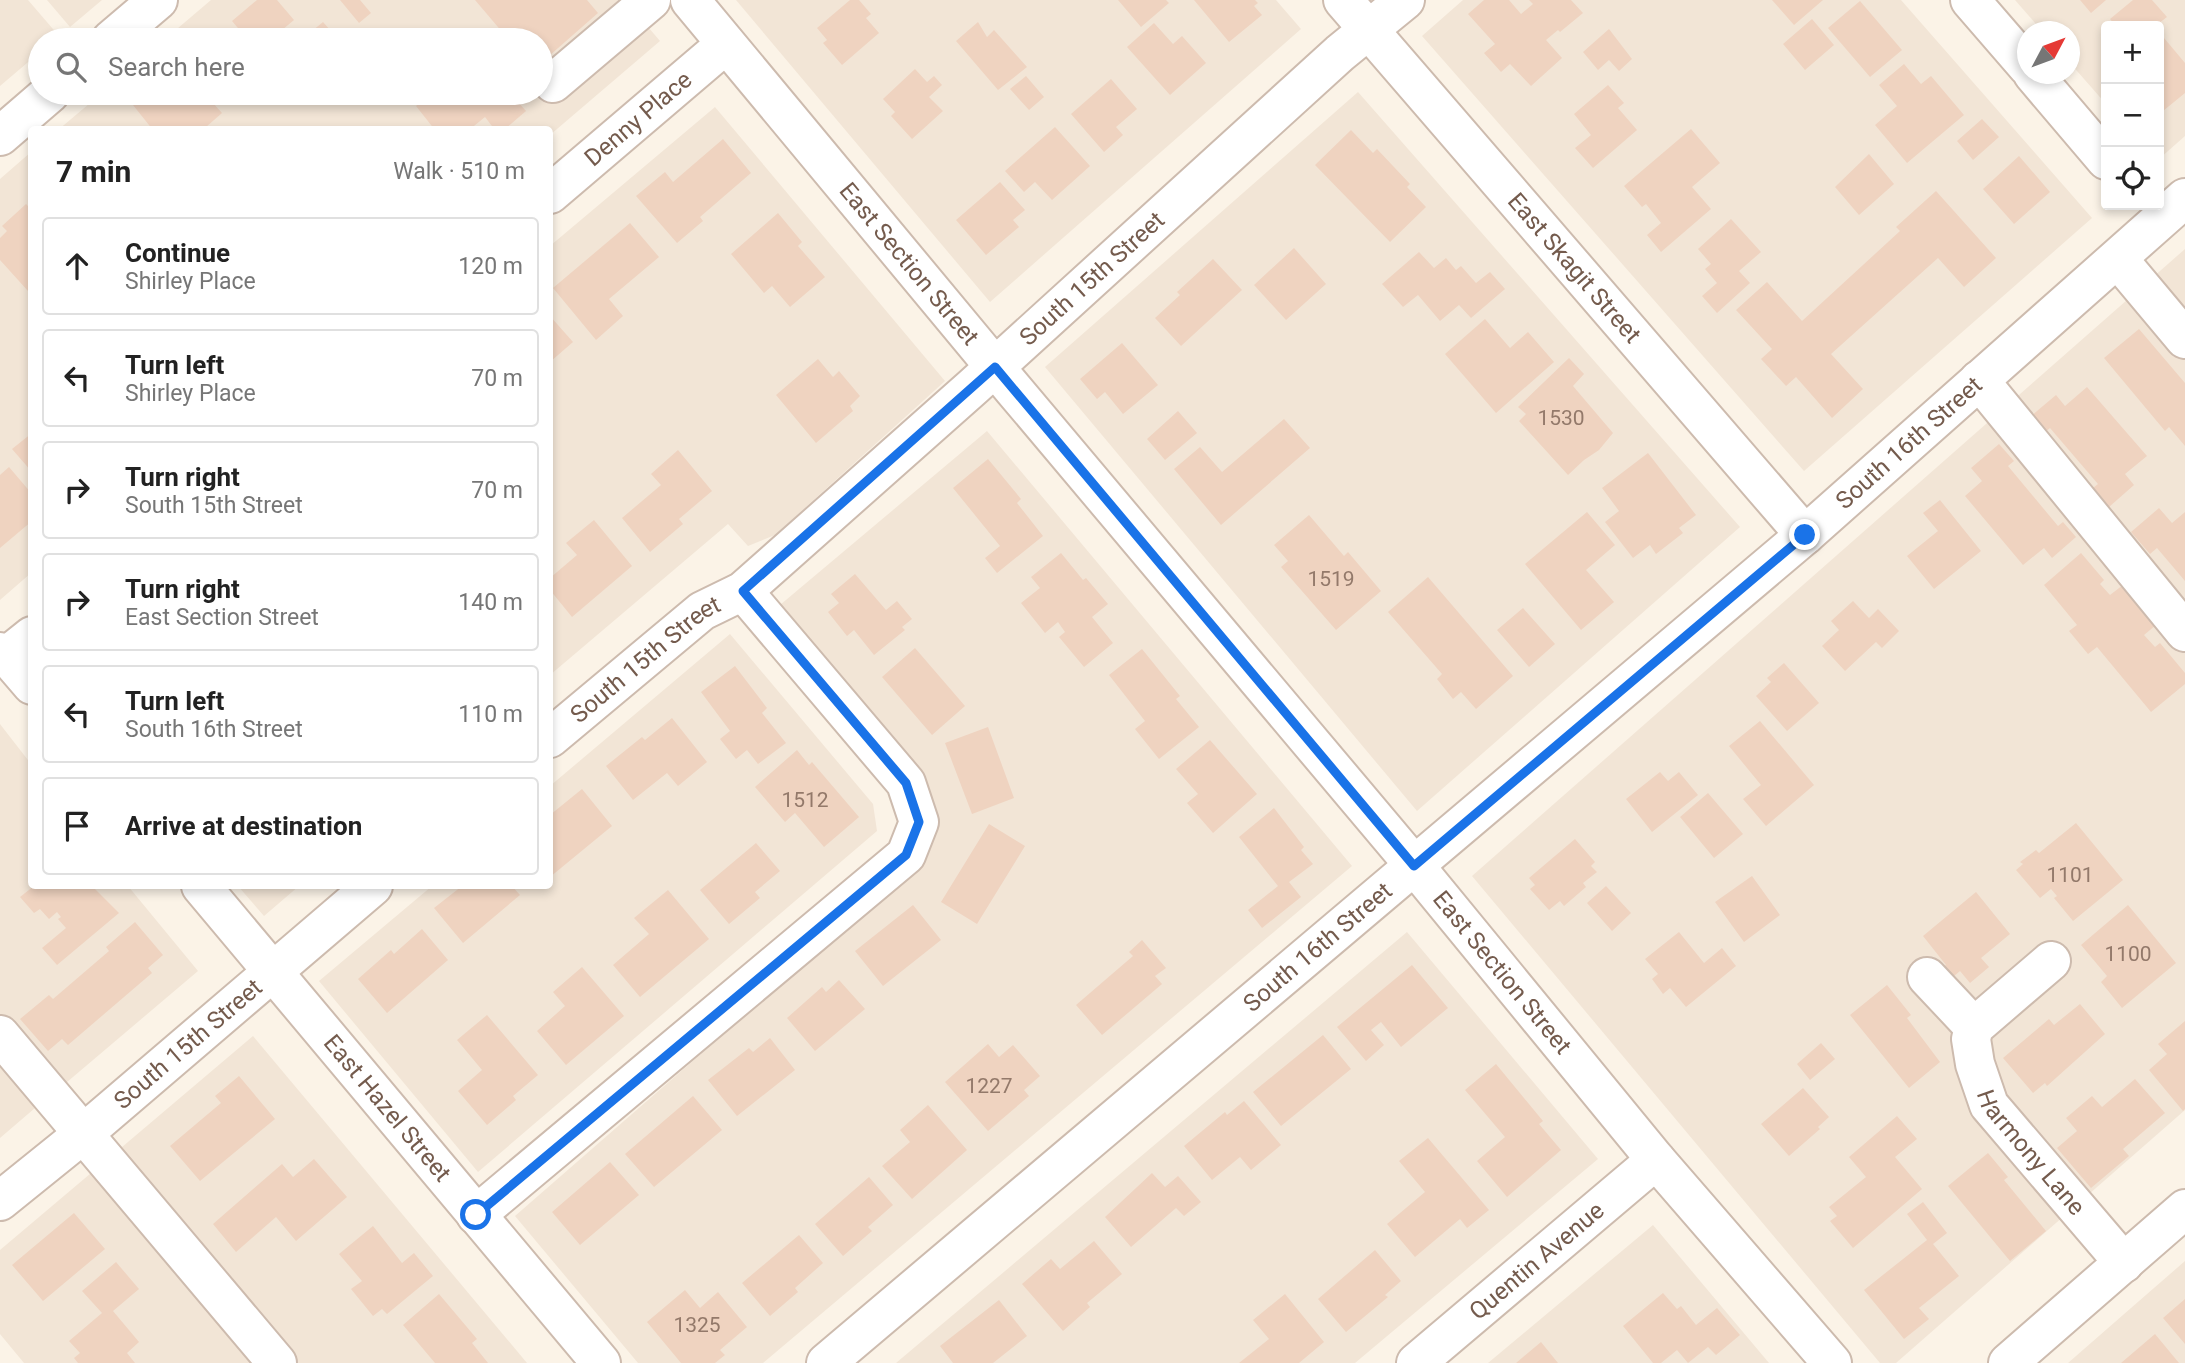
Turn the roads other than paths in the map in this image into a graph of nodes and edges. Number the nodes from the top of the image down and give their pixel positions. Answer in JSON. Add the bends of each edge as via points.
{"nodes":[{"id":1,"x":158,"y":0,"type":"edge"},
{"id":2,"x":651,"y":0,"type":"edge"},
{"id":3,"x":690,"y":0,"type":"edge"},
{"id":4,"x":1343,"y":0,"type":"edge"},
{"id":5,"x":1405,"y":0,"type":"edge"},
{"id":6,"x":1970,"y":0,"type":"edge"},
{"id":7,"x":125,"y":28,"type":"edge"},
{"id":8,"x":1369,"y":30,"type":"junction"},
{"id":9,"x":726,"y":44,"type":"junction"},
{"id":10,"x":2017,"y":55,"type":"edge"},
{"id":11,"x":553,"y":83,"type":"dead end"},
{"id":12,"x":2041,"y":84,"type":"edge"},
{"id":13,"x":36,"y":105,"type":"edge"},
{"id":14,"x":0,"y":136,"type":"edge"},
{"id":15,"x":2101,"y":154,"type":"edge"},
{"id":16,"x":553,"y":191,"type":"edge"},
{"id":17,"x":2161,"y":210,"type":"edge"},
{"id":18,"x":2118,"y":259,"type":"junction"},
{"id":19,"x":2185,"y":339,"type":"edge"},
{"id":20,"x":995,"y":367,"type":"junction"},
{"id":21,"x":1979,"y":380,"type":"junction"},
{"id":22,"x":1805,"y":535,"type":"junction"},
{"id":23,"x":743,"y":591,"type":"junction"},
{"id":24,"x":2185,"y":632,"type":"edge"},
{"id":25,"x":13,"y":648,"type":"edge"},
{"id":26,"x":28,"y":677,"type":"edge"},
{"id":27,"x":553,"y":735,"type":"edge"},
{"id":28,"x":1414,"y":866,"type":"junction"},
{"id":29,"x":204,"y":889,"type":"edge"},
{"id":30,"x":369,"y":889,"type":"edge"},
{"id":31,"x":2051,"y":961,"type":"dead end"},
{"id":32,"x":272,"y":970,"type":"junction"},
{"id":33,"x":1927,"y":977,"type":"dead end"},
{"id":34,"x":1974,"y":1027,"type":"junction"},
{"id":35,"x":0,"y":1035,"type":"edge"},
{"id":36,"x":83,"y":1134,"type":"junction"},
{"id":37,"x":1657,"y":1160,"type":"junction"},
{"id":38,"x":0,"y":1201,"type":"edge"},
{"id":39,"x":2185,"y":1209,"type":"edge"},
{"id":40,"x":476,"y":1215,"type":"junction"},
{"id":41,"x":2124,"y":1263,"type":"junction"},
{"id":42,"x":277,"y":1363,"type":"edge"},
{"id":43,"x":601,"y":1363,"type":"edge"},
{"id":44,"x":826,"y":1363,"type":"edge"},
{"id":45,"x":1416,"y":1363,"type":"edge"},
{"id":46,"x":1832,"y":1363,"type":"edge"},
{"id":47,"x":2008,"y":1363,"type":"edge"}],
"edges":[{"from":1,"to":7,"type":"street"},
{"from":2,"to":11,"type":"street"},
{"from":3,"to":9,"type":"street","name":"East Section Street"},
{"from":4,"to":8,"type":"street","name":"East Skagit Street"},
{"from":5,"to":8,"type":"street","name":"South 15th Street"},
{"from":6,"to":10,"type":"street"},
{"from":8,"to":20,"type":"street","name":"South 15th Street"},
{"from":8,"to":22,"type":"street","name":"East Skagit Street"},
{"from":9,"to":16,"type":"street","name":"Denny Place"},
{"from":9,"to":20,"type":"street","name":"East Section Street"},
{"from":12,"to":15,"type":"street"},
{"from":13,"to":14,"type":"street"},
{"from":17,"to":18,"type":"street","name":"South 16th Street"},
{"from":18,"to":19,"type":"street"},
{"from":18,"to":21,"type":"street","name":"South 16th Street"},
{"from":20,"to":23,"type":"street","name":"South 15th Street"},
{"from":20,"to":28,"type":"street","name":"East Section Street"},
{"from":21,"to":22,"type":"street","name":"South 16th Street"},
{"from":21,"to":24,"type":"street"},
{"from":22,"to":28,"type":"street","name":"South 16th Street"},
{"from":23,"to":27,"type":"street","name":"South 15th Street","via":[[702,611]]},
{"from":23,"to":40,"type":"street","via":[[906,783],[919,822],[906,855]]},
{"from":25,"to":26,"type":"street"},
{"from":28,"to":37,"type":"street","name":"East Section Street"},
{"from":28,"to":44,"type":"street","name":"South 16th Street"},
{"from":29,"to":32,"type":"street","name":"East Hazel Street"},
{"from":30,"to":32,"type":"street","name":"South 15th Street"},
{"from":31,"to":34,"type":"street"},
{"from":32,"to":36,"type":"street","name":"South 15th Street"},
{"from":32,"to":40,"type":"street","name":"East Hazel Street"},
{"from":33,"to":34,"type":"street"},
{"from":34,"to":41,"type":"street","name":"Harmony Lane","via":[[1975,1064],[1989,1105]]},
{"from":35,"to":36,"type":"street"},
{"from":36,"to":38,"type":"street","name":"South 15th Street"},
{"from":36,"to":42,"type":"street"},
{"from":37,"to":45,"type":"street","name":"Quentin Avenue"},
{"from":37,"to":46,"type":"street","name":"East Section Street"},
{"from":39,"to":41,"type":"street"},
{"from":40,"to":43,"type":"street","name":"East Hazel Street"},
{"from":41,"to":47,"type":"street"}]}
